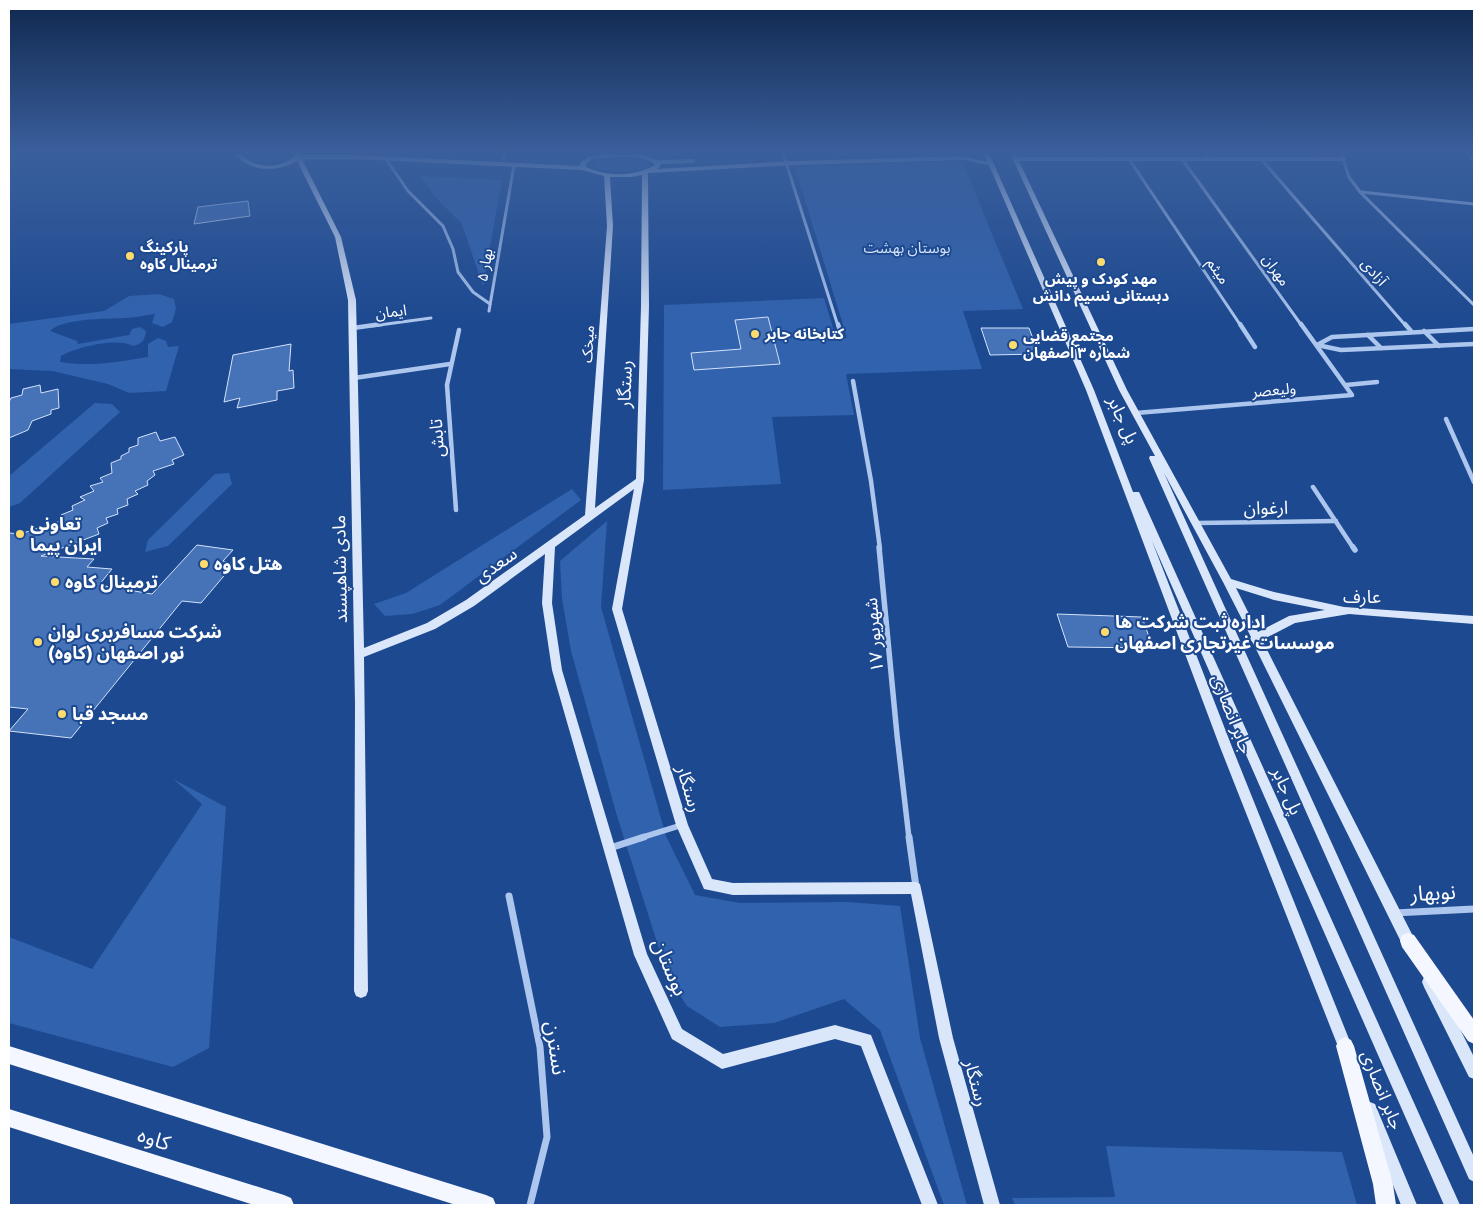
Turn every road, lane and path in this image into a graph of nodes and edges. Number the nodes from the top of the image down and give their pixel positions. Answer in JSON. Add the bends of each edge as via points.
{"nodes":[{"id":1,"x":325,"y":210,"type":"edge"},
{"id":2,"x":427,"y":210,"type":"edge"},
{"id":3,"x":506,"y":210,"type":"edge"},
{"id":4,"x":609,"y":210,"type":"edge"},
{"id":5,"x":647,"y":210,"type":"edge"},
{"id":6,"x":801,"y":210,"type":"edge"},
{"id":7,"x":1010,"y":210,"type":"edge"},
{"id":8,"x":1040,"y":210,"type":"edge"},
{"id":9,"x":1163,"y":210,"type":"edge"},
{"id":10,"x":1219,"y":210,"type":"edge"},
{"id":11,"x":1306,"y":210,"type":"edge"},
{"id":12,"x":1378,"y":210,"type":"edge"},
{"id":13,"x":490,"y":304,"type":"junction"},
{"id":14,"x":1474,"y":305,"type":"edge"},
{"id":15,"x":489,"y":311,"type":"dead end"},
{"id":16,"x":431,"y":318,"type":"dead end"},
{"id":17,"x":353,"y":328,"type":"junction"},
{"id":18,"x":1474,"y":329,"type":"edge"},
{"id":19,"x":459,"y":330,"type":"dead end"},
{"id":20,"x":1411,"y":331,"type":"junction"},
{"id":21,"x":1424,"y":331,"type":"junction"},
{"id":22,"x":1368,"y":334,"type":"junction"},
{"id":23,"x":842,"y":338,"type":"dead end"},
{"id":24,"x":1474,"y":344,"type":"edge"},
{"id":25,"x":1317,"y":345,"type":"junction"},
{"id":26,"x":1439,"y":346,"type":"junction"},
{"id":27,"x":1255,"y":347,"type":"dead end"},
{"id":28,"x":1382,"y":348,"type":"junction"},
{"id":29,"x":450,"y":364,"type":"junction"},
{"id":30,"x":354,"y":378,"type":"junction"},
{"id":31,"x":853,"y":381,"type":"dead end"},
{"id":32,"x":1377,"y":382,"type":"dead end"},
{"id":33,"x":1346,"y":384,"type":"junction"},
{"id":34,"x":1090,"y":390,"type":"junction"},
{"id":35,"x":1123,"y":390,"type":"junction"},
{"id":36,"x":1136,"y":414,"type":"junction"},
{"id":37,"x":1446,"y":419,"type":"dead end"},
{"id":38,"x":640,"y":480,"type":"junction"},
{"id":39,"x":1474,"y":482,"type":"edge"},
{"id":40,"x":1313,"y":487,"type":"dead end"},
{"id":41,"x":456,"y":510,"type":"dead end"},
{"id":42,"x":590,"y":515,"type":"junction"},
{"id":43,"x":1336,"y":521,"type":"junction"},
{"id":44,"x":1196,"y":523,"type":"junction"},
{"id":45,"x":550,"y":546,"type":"junction"},
{"id":46,"x":1355,"y":550,"type":"dead end"},
{"id":47,"x":1228,"y":582,"type":"junction"},
{"id":48,"x":1349,"y":610,"type":"junction"},
{"id":49,"x":1474,"y":620,"type":"edge"},
{"id":50,"x":1255,"y":639,"type":"junction"},
{"id":51,"x":358,"y":655,"type":"junction"},
{"id":52,"x":682,"y":825,"type":"junction"},
{"id":53,"x":609,"y":848,"type":"junction"},
{"id":54,"x":916,"y":888,"type":"junction"},
{"id":55,"x":509,"y":896,"type":"dead end"},
{"id":56,"x":1474,"y":909,"type":"edge"},
{"id":57,"x":1394,"y":913,"type":"junction"},
{"id":58,"x":1408,"y":941,"type":"junction"},
{"id":59,"x":361,"y":991,"type":"dead end"},
{"id":60,"x":1474,"y":1035,"type":"edge"},
{"id":61,"x":1345,"y":1046,"type":"junction"},
{"id":62,"x":9,"y":1055,"type":"edge"},
{"id":63,"x":1474,"y":1072,"type":"edge"},
{"id":64,"x":9,"y":1118,"type":"edge"},
{"id":65,"x":1474,"y":1174,"type":"edge"},
{"id":66,"x":284,"y":1205,"type":"edge"},
{"id":67,"x":486,"y":1205,"type":"edge"},
{"id":68,"x":530,"y":1205,"type":"edge"},
{"id":69,"x":930,"y":1205,"type":"edge"},
{"id":70,"x":992,"y":1205,"type":"edge"},
{"id":71,"x":1386,"y":1205,"type":"edge"},
{"id":72,"x":1409,"y":1205,"type":"edge"},
{"id":73,"x":1452,"y":1205,"type":"edge"}],
"edges":[{"from":1,"to":17,"type":"main road","name":"مادی شاهپسند","via":[[338,237],[352,300]]},
{"from":2,"to":13,"type":"street","via":[[443,226],[458,272],[473,292]]},
{"from":3,"to":13,"type":"street","name":"بهار ۵"},
{"from":4,"to":42,"type":"main road","name":"میخک"},
{"from":5,"to":38,"type":"main road","name":"رستگار"},
{"from":6,"to":23,"type":"street"},
{"from":7,"to":34,"type":"main road","name":"جابر انصاری"},
{"from":8,"to":35,"type":"main road"},
{"from":9,"to":27,"type":"street","name":"میثم"},
{"from":10,"to":25,"type":"street","name":"مهران"},
{"from":11,"to":20,"type":"street","name":"آزادی"},
{"from":12,"to":14,"type":"street"},
{"from":13,"to":15,"type":"street","name":"بهار ۵"},
{"from":16,"to":17,"type":"street","name":"ایمان"},
{"from":17,"to":30,"type":"main road","name":"مادی شاهپسند"},
{"from":18,"to":21,"type":"street"},
{"from":19,"to":29,"type":"street","name":"تابش"},
{"from":20,"to":21,"type":"street"},
{"from":20,"to":22,"type":"street"},
{"from":21,"to":26,"type":"street"},
{"from":22,"to":25,"type":"street","via":[[1332,337]]},
{"from":22,"to":28,"type":"street"},
{"from":24,"to":26,"type":"street"},
{"from":25,"to":28,"type":"street","via":[[1341,350]]},
{"from":25,"to":33,"type":"street"},
{"from":26,"to":28,"type":"street"},
{"from":29,"to":30,"type":"street"},
{"from":29,"to":41,"type":"street","name":"تابش","via":[[447,385]]},
{"from":30,"to":51,"type":"main road","name":"مادی شاهپسند"},
{"from":31,"to":54,"type":"street","name":"۱۷ شهریور","via":[[881,556],[902,786]]},
{"from":32,"to":33,"type":"street"},
{"from":33,"to":36,"type":"street","name":"ولیعصر","via":[[1352,395]]},
{"from":34,"to":61,"type":"main road","name":"جابر انصاری","via":[[1226,747]]},
{"from":34,"to":73,"type":"main road","name":"پل جابر"},
{"from":35,"to":36,"type":"main road"},
{"from":35,"to":65,"type":"main road","name":"پل جابر"},
{"from":36,"to":44,"type":"main road"},
{"from":37,"to":39,"type":"street"},
{"from":38,"to":42,"type":"main road","name":"سعدی"},
{"from":38,"to":52,"type":"main road","name":"رستگار","via":[[617,608]]},
{"from":40,"to":43,"type":"street"},
{"from":42,"to":45,"type":"main road","name":"سعدی"},
{"from":43,"to":44,"type":"street","name":"ارغوان"},
{"from":43,"to":46,"type":"street"},
{"from":44,"to":47,"type":"main road"},
{"from":45,"to":51,"type":"main road","name":"سعدی","via":[[470,603],[431,626]]},
{"from":45,"to":53,"type":"main road","name":"بوستان","via":[[548,603],[557,670]]},
{"from":47,"to":48,"type":"main road","via":[[1274,596]]},
{"from":47,"to":50,"type":"main road"},
{"from":48,"to":49,"type":"main road","name":"عارف"},
{"from":48,"to":50,"type":"main road","name":"عارف","via":[[1293,619]]},
{"from":50,"to":57,"type":"main road"},
{"from":51,"to":59,"type":"main road","name":"مادی شاهپسند"},
{"from":52,"to":53,"type":"street"},
{"from":52,"to":54,"type":"main road","name":"رستگار","via":[[708,885],[733,890]]},
{"from":53,"to":69,"type":"main road","name":"بوستان","via":[[641,955],[677,1034],[722,1062],[834,1032],[866,1040]]},
{"from":54,"to":70,"type":"main road","name":"رستگار","via":[[946,1038]]},
{"from":55,"to":68,"type":"street","name":"نسترن","via":[[540,1047],[547,1137]]},
{"from":56,"to":57,"type":"street","name":"نوبهار"},
{"from":57,"to":58,"type":"main road"},
{"from":58,"to":60,"type":"main road"},
{"from":58,"to":63,"type":"main road"},
{"from":61,"to":71,"type":"main road"},
{"from":61,"to":72,"type":"main road","name":"جابر انصاری"},
{"from":62,"to":67,"type":"main road"},
{"from":64,"to":66,"type":"main road","name":"کاوه"}]}
